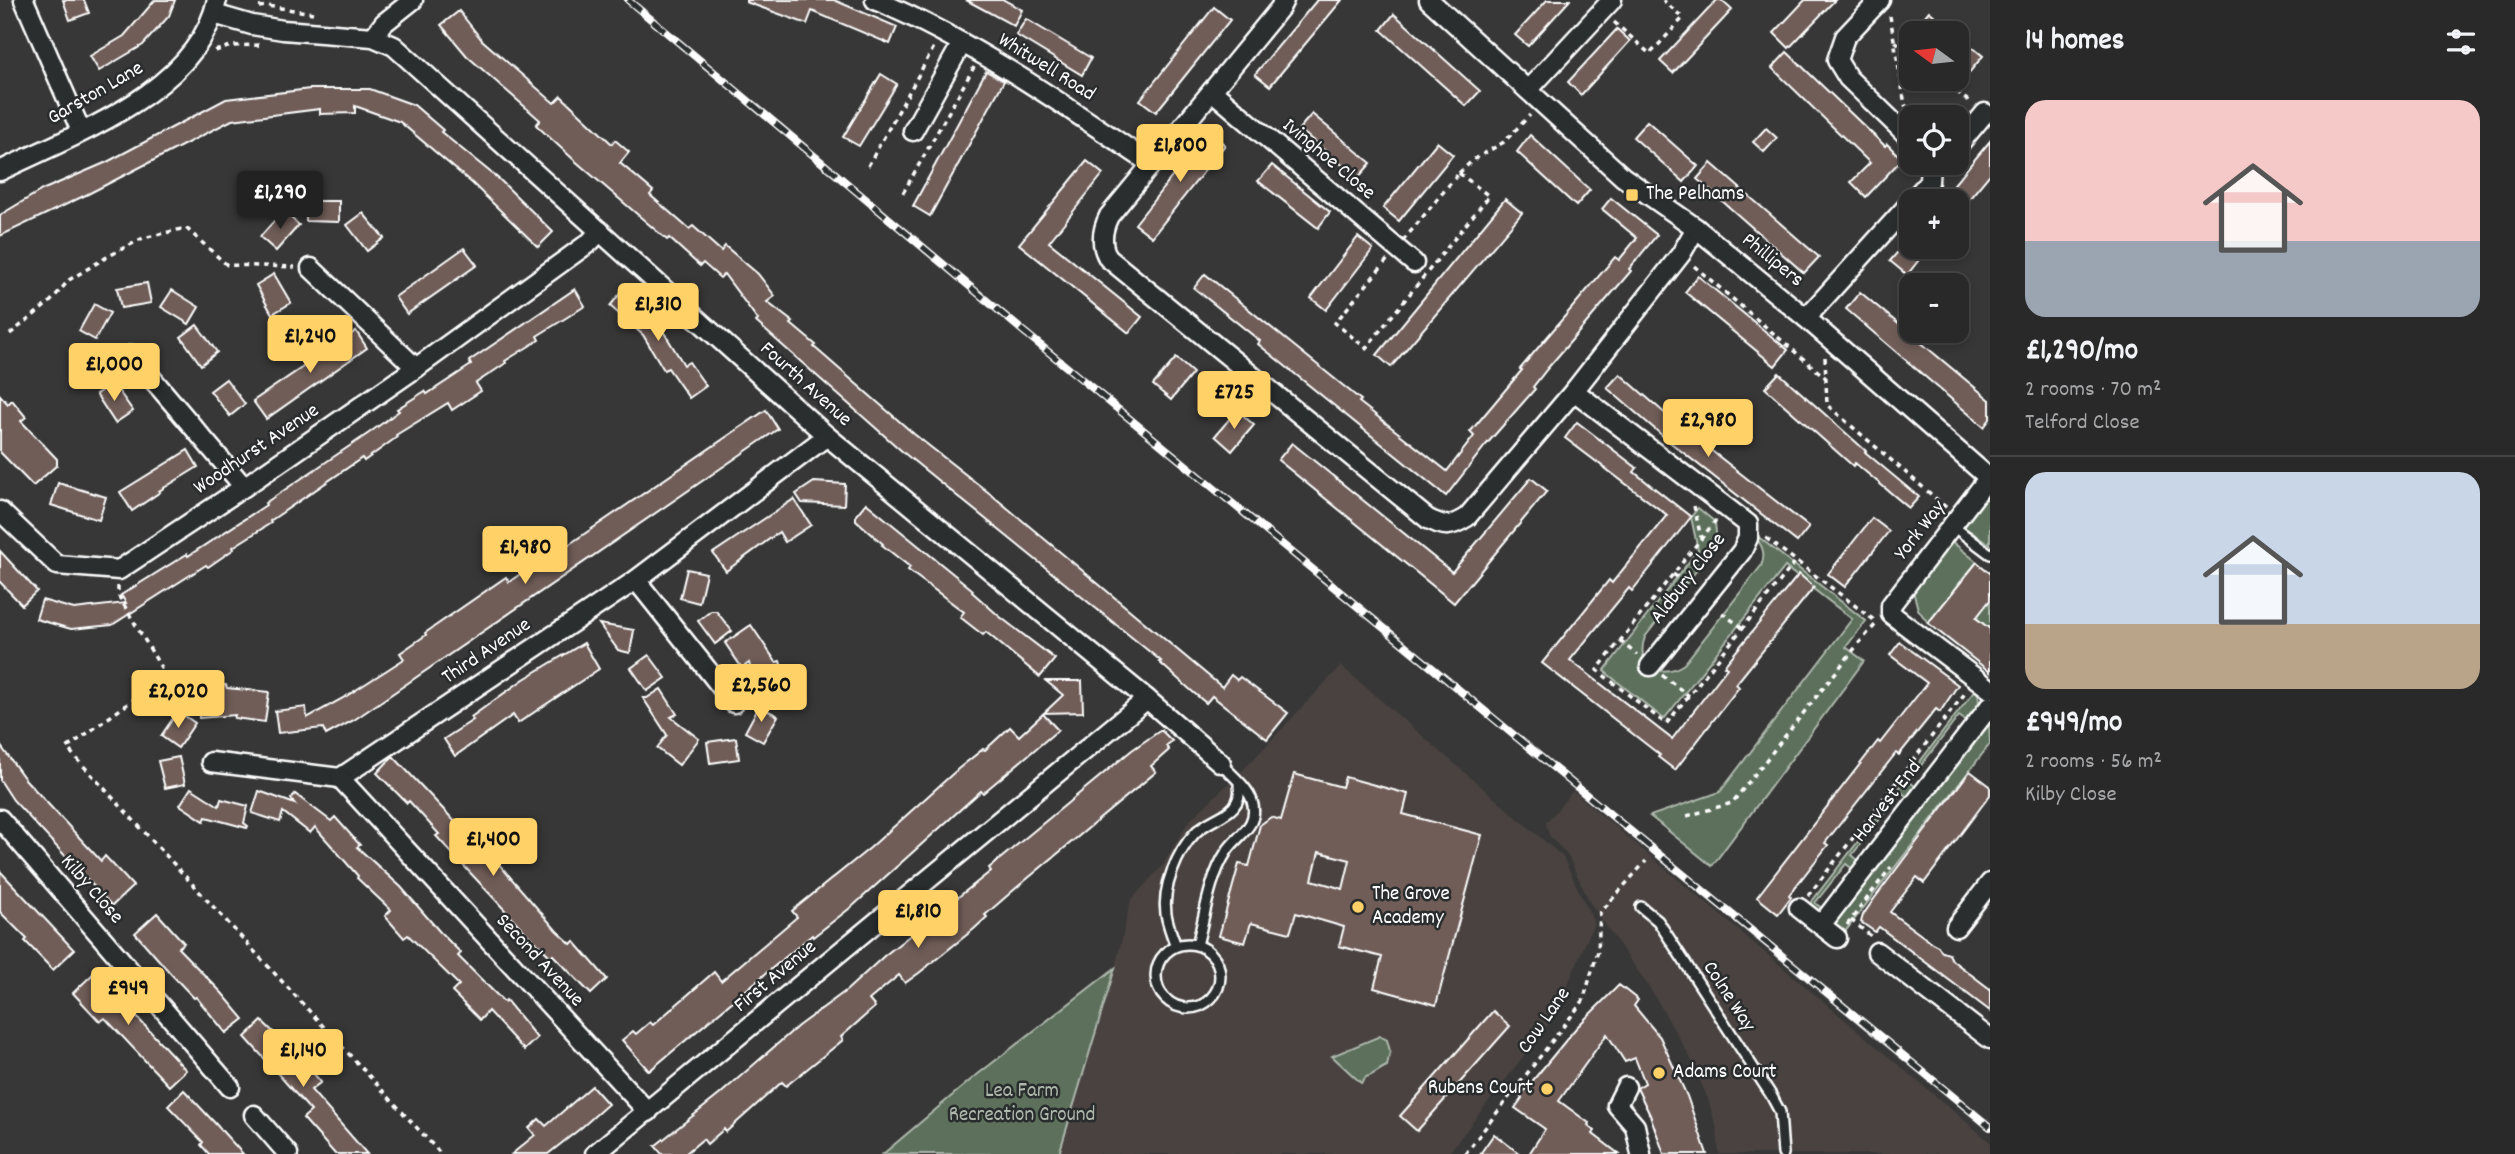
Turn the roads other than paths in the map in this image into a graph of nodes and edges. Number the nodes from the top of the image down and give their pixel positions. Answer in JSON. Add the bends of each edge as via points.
{"nodes":[{"id":1,"x":24,"y":0,"type":"edge"},
{"id":2,"x":413,"y":0,"type":"edge"},
{"id":3,"x":876,"y":0,"type":"edge"},
{"id":4,"x":1284,"y":0,"type":"edge"},
{"id":5,"x":1429,"y":0,"type":"edge"},
{"id":6,"x":1607,"y":6,"type":"edge"},
{"id":7,"x":216,"y":7,"type":"edge"},
{"id":8,"x":1885,"y":7,"type":"edge"},
{"id":9,"x":373,"y":37,"type":"junction"},
{"id":10,"x":962,"y":43,"type":"junction"},
{"id":11,"x":1212,"y":91,"type":"junction"},
{"id":12,"x":1535,"y":96,"type":"junction"},
{"id":13,"x":1984,"y":113,"type":"road end"},
{"id":14,"x":1899,"y":127,"type":"edge"},
{"id":15,"x":81,"y":131,"type":"junction"},
{"id":16,"x":913,"y":131,"type":"dead end"},
{"id":17,"x":1969,"y":132,"type":"edge"},
{"id":18,"x":1151,"y":164,"type":"junction"},
{"id":19,"x":0,"y":171,"type":"edge"},
{"id":20,"x":1929,"y":175,"type":"edge"},
{"id":21,"x":1935,"y":175,"type":"edge"},
{"id":22,"x":1929,"y":182,"type":"junction"},
{"id":23,"x":1923,"y":189,"type":"edge"},
{"id":24,"x":1899,"y":216,"type":"edge"},
{"id":25,"x":1696,"y":228,"type":"junction"},
{"id":26,"x":600,"y":231,"type":"junction"},
{"id":27,"x":1414,"y":263,"type":"dead end"},
{"id":28,"x":311,"y":268,"type":"road end"},
{"id":29,"x":1806,"y":317,"type":"junction"},
{"id":30,"x":132,"y":355,"type":"dead end"},
{"id":31,"x":416,"y":368,"type":"junction"},
{"id":32,"x":1574,"y":391,"type":"junction"},
{"id":33,"x":827,"y":436,"type":"junction"},
{"id":34,"x":1989,"y":477,"type":"edge"},
{"id":35,"x":244,"y":487,"type":"junction"},
{"id":36,"x":0,"y":511,"type":"edge"},
{"id":37,"x":1956,"y":522,"type":"junction"},
{"id":38,"x":1990,"y":554,"type":"edge"},
{"id":39,"x":636,"y":580,"type":"junction"},
{"id":40,"x":1650,"y":666,"type":"dead end"},
{"id":41,"x":1983,"y":684,"type":"edge"},
{"id":42,"x":1147,"y":699,"type":"junction"},
{"id":43,"x":734,"y":703,"type":"dead end"},
{"id":44,"x":1990,"y":706,"type":"edge"},
{"id":45,"x":211,"y":762,"type":"dead end"},
{"id":46,"x":1221,"y":763,"type":"joint"},
{"id":47,"x":340,"y":778,"type":"junction"},
{"id":48,"x":1239,"y":783,"type":"junction"},
{"id":49,"x":0,"y":819,"type":"edge"},
{"id":50,"x":1990,"y":883,"type":"edge"},
{"id":51,"x":1641,"y":907,"type":"dead end"},
{"id":52,"x":1799,"y":908,"type":"road end"},
{"id":53,"x":1821,"y":925,"type":"junction"},
{"id":54,"x":1956,"y":927,"type":"dead end"},
{"id":55,"x":1837,"y":938,"type":"dead end"},
{"id":56,"x":1197,"y":945,"type":"junction"},
{"id":57,"x":1176,"y":946,"type":"junction"},
{"id":58,"x":1877,"y":951,"type":"dead end"},
{"id":59,"x":1990,"y":1039,"type":"edge"},
{"id":60,"x":230,"y":1087,"type":"dead end"},
{"id":61,"x":1626,"y":1087,"type":"dead end"},
{"id":62,"x":648,"y":1112,"type":"junction"},
{"id":63,"x":254,"y":1115,"type":"dead end"},
{"id":64,"x":288,"y":1154,"type":"edge"},
{"id":65,"x":595,"y":1154,"type":"edge"},
{"id":66,"x":1641,"y":1154,"type":"edge"},
{"id":67,"x":1783,"y":1154,"type":"edge"}],
"edges":[{"from":1,"to":15,"type":"street"},
{"from":2,"to":9,"type":"street"},
{"from":3,"to":10,"type":"street","name":"Whitwell Road"},
{"from":4,"to":11,"type":"street"},
{"from":5,"to":12,"type":"street","name":"Phillipers"},
{"from":6,"to":12,"type":"street"},
{"from":7,"to":9,"type":"street","name":"Fourth Avenue","via":[[252,25]]},
{"from":7,"to":15,"type":"street","name":"Garston Lane","via":[[193,50],[174,72],[155,89]]},
{"from":8,"to":14,"type":"street","via":[[1845,37],[1837,60],[1848,78]]},
{"from":9,"to":26,"type":"street","name":"Fourth Avenue","via":[[394,46]]},
{"from":10,"to":16,"type":"street"},
{"from":10,"to":18,"type":"street","name":"Whitwell Road"},
{"from":11,"to":18,"type":"street"},
{"from":11,"to":27,"type":"street","name":"Ivinghoe Close"},
{"from":12,"to":25,"type":"street","name":"Phillipers","via":[[1623,177]]},
{"from":13,"to":17,"type":"street"},
{"from":15,"to":19,"type":"street","name":"Garston Lane"},
{"from":18,"to":32,"type":"street","via":[[1104,226],[1103,248],[1108,258],[1428,519],[1445,526],[1467,517]]},
{"from":20,"to":22,"type":"street"},
{"from":21,"to":22,"type":"street"},
{"from":22,"to":23,"type":"street"},
{"from":24,"to":29,"type":"street"},
{"from":25,"to":29,"type":"street","name":"Phillipers"},
{"from":25,"to":32,"type":"street","via":[[1681,254]]},
{"from":26,"to":31,"type":"street","name":"Woodhurst Avenue"},
{"from":26,"to":33,"type":"street","name":"Fourth Avenue"},
{"from":28,"to":31,"type":"street"},
{"from":29,"to":34,"type":"street","name":"Phillipers"},
{"from":30,"to":35,"type":"street"},
{"from":31,"to":35,"type":"street","name":"Woodhurst Avenue"},
{"from":32,"to":40,"type":"street","name":"Aldbury Close","via":[[1748,524],[1742,551]]},
{"from":33,"to":39,"type":"street","name":"Third Avenue"},
{"from":33,"to":42,"type":"street","name":"Fourth Avenue"},
{"from":34,"to":37,"type":"street","name":"York Way"},
{"from":35,"to":36,"type":"street","name":"Woodhurst Avenue","via":[[119,570],[57,565]]},
{"from":37,"to":38,"type":"lane"},
{"from":37,"to":41,"type":"street","name":"York Way","via":[[1884,618]]},
{"from":39,"to":43,"type":"street"},
{"from":39,"to":47,"type":"street","name":"Third Avenue"},
{"from":42,"to":46,"type":"street","name":"Fourth Avenue"},
{"from":42,"to":62,"type":"street","name":"First Avenue"},
{"from":44,"to":53,"type":"street","name":"Harvest End"},
{"from":45,"to":47,"type":"street"},
{"from":46,"to":48,"type":"lane"},
{"from":47,"to":62,"type":"street","name":"Second Avenue"},
{"from":48,"to":56,"type":"lane","via":[[1252,800],[1252,816],[1218,870]]},
{"from":48,"to":57,"type":"lane","via":[[1233,809],[1195,833],[1176,863],[1166,912]]},
{"from":49,"to":60,"type":"street","name":"Kilby Close"},
{"from":50,"to":54,"type":"street"},
{"from":51,"to":67,"type":"lane","name":"Colne Way","via":[[1658,922],[1771,1095],[1780,1112]]},
{"from":52,"to":53,"type":"street"},
{"from":53,"to":55,"type":"street"},
{"from":56,"to":57,"type":"lane"},
{"from":56,"to":57,"type":"lane","via":[[1207,949],[1219,966],[1219,986],[1207,1003],[1186,1009],[1166,1000],[1156,981],[1160,960]]},
{"from":58,"to":59,"type":"street"},
{"from":61,"to":66,"type":"street","via":[[1617,1105],[1635,1126]]},
{"from":62,"to":65,"type":"street","name":"First Avenue"},
{"from":63,"to":64,"type":"street"}]}
